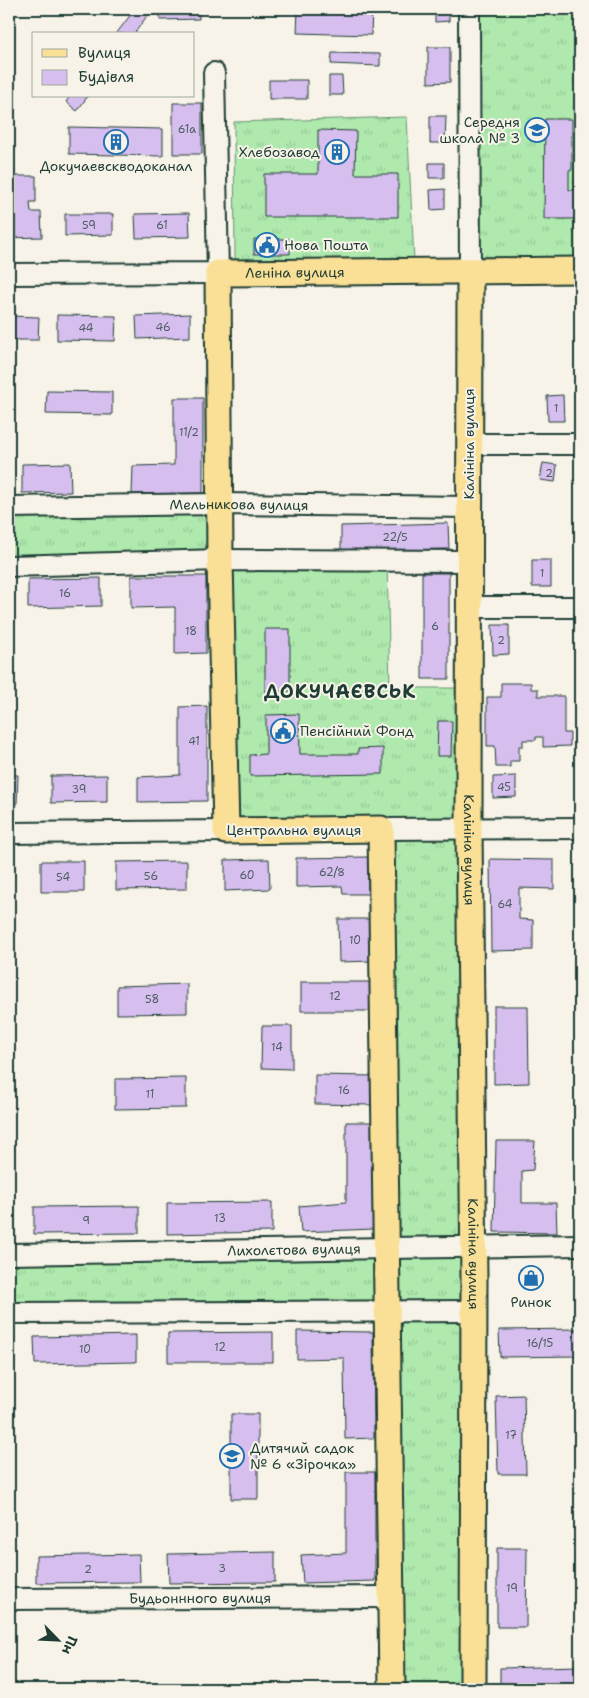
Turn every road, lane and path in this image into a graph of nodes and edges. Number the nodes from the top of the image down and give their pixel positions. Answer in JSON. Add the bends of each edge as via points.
{"nodes":[{"id":1,"x":470,"y":9,"type":"edge"},
{"id":2,"x":214,"y":73,"type":"dead end"},
{"id":3,"x":580,"y":270,"type":"edge"},
{"id":4,"x":470,"y":272,"type":"junction"},
{"id":5,"x":218,"y":273,"type":"junction"},
{"id":6,"x":9,"y":274,"type":"edge"},
{"id":7,"x":470,"y":444,"type":"junction"},
{"id":8,"x":580,"y":444,"type":"edge"},
{"id":9,"x":219,"y":504,"type":"junction"},
{"id":10,"x":9,"y":507,"type":"edge"},
{"id":11,"x":469,"y":507,"type":"junction"},
{"id":12,"x":220,"y":560,"type":"junction"},
{"id":13,"x":469,"y":561,"type":"junction"},
{"id":14,"x":9,"y":566,"type":"edge"},
{"id":15,"x":469,"y":607,"type":"junction"},
{"id":16,"x":580,"y":607,"type":"edge"},
{"id":17,"x":580,"y":828,"type":"edge"},
{"id":18,"x":380,"y":829,"type":"junction"},
{"id":19,"x":469,"y":829,"type":"junction"},
{"id":20,"x":226,"y":831,"type":"junction"},
{"id":21,"x":9,"y":833,"type":"edge"},
{"id":22,"x":580,"y":1245,"type":"edge"},
{"id":23,"x":386,"y":1248,"type":"junction"},
{"id":24,"x":473,"y":1248,"type":"junction"},
{"id":25,"x":9,"y":1254,"type":"edge"},
{"id":26,"x":387,"y":1310,"type":"junction"},
{"id":27,"x":474,"y":1311,"type":"junction"},
{"id":28,"x":9,"y":1313,"type":"edge"},
{"id":29,"x":391,"y":1597,"type":"junction"},
{"id":30,"x":9,"y":1599,"type":"edge"},
{"id":31,"x":392,"y":1689,"type":"edge"},
{"id":32,"x":473,"y":1689,"type":"edge"}],
"edges":[{"from":1,"to":4,"type":"street","name":"Калініна вулиця"},
{"from":2,"to":5,"type":"street"},
{"from":3,"to":4,"type":"main road","name":"Леніна вулиця"},
{"from":4,"to":5,"type":"main road","name":"Леніна вулиця"},
{"from":4,"to":7,"type":"main road","name":"Калініна вулиця"},
{"from":5,"to":6,"type":"street","name":"Леніна вулиця"},
{"from":5,"to":9,"type":"main road"},
{"from":7,"to":8,"type":"street"},
{"from":7,"to":11,"type":"main road","name":"Калініна вулиця"},
{"from":9,"to":10,"type":"street","name":"Мельникова вулиця"},
{"from":9,"to":11,"type":"street","name":"Мельникова вулиця"},
{"from":9,"to":12,"type":"main road"},
{"from":11,"to":13,"type":"main road","name":"Калініна вулиця"},
{"from":12,"to":13,"type":"street"},
{"from":12,"to":14,"type":"street"},
{"from":12,"to":20,"type":"main road"},
{"from":13,"to":15,"type":"main road","name":"Калініна вулиця"},
{"from":15,"to":16,"type":"street"},
{"from":15,"to":19,"type":"main road","name":"Калініна вулиця"},
{"from":17,"to":19,"type":"street","name":"Центральна вулиця"},
{"from":18,"to":19,"type":"street","name":"Центральна вулиця"},
{"from":18,"to":20,"type":"main road","name":"Центральна вулиця"},
{"from":18,"to":23,"type":"main road"},
{"from":19,"to":24,"type":"main road","name":"Калініна вулиця"},
{"from":20,"to":21,"type":"street","name":"Центральна вулиця"},
{"from":22,"to":24,"type":"street","name":"Лихолєтова вулиця"},
{"from":23,"to":24,"type":"street","name":"Лихолєтова вулиця"},
{"from":23,"to":25,"type":"street","name":"Лихолєтова вулиця"},
{"from":23,"to":26,"type":"main road"},
{"from":24,"to":27,"type":"main road","name":"Калініна вулиця"},
{"from":26,"to":27,"type":"street"},
{"from":26,"to":28,"type":"street"},
{"from":26,"to":29,"type":"main road"},
{"from":27,"to":32,"type":"main road","name":"Калініна вулиця"},
{"from":29,"to":30,"type":"street","name":"Будьоннного вулиця"},
{"from":29,"to":31,"type":"main road"}]}
